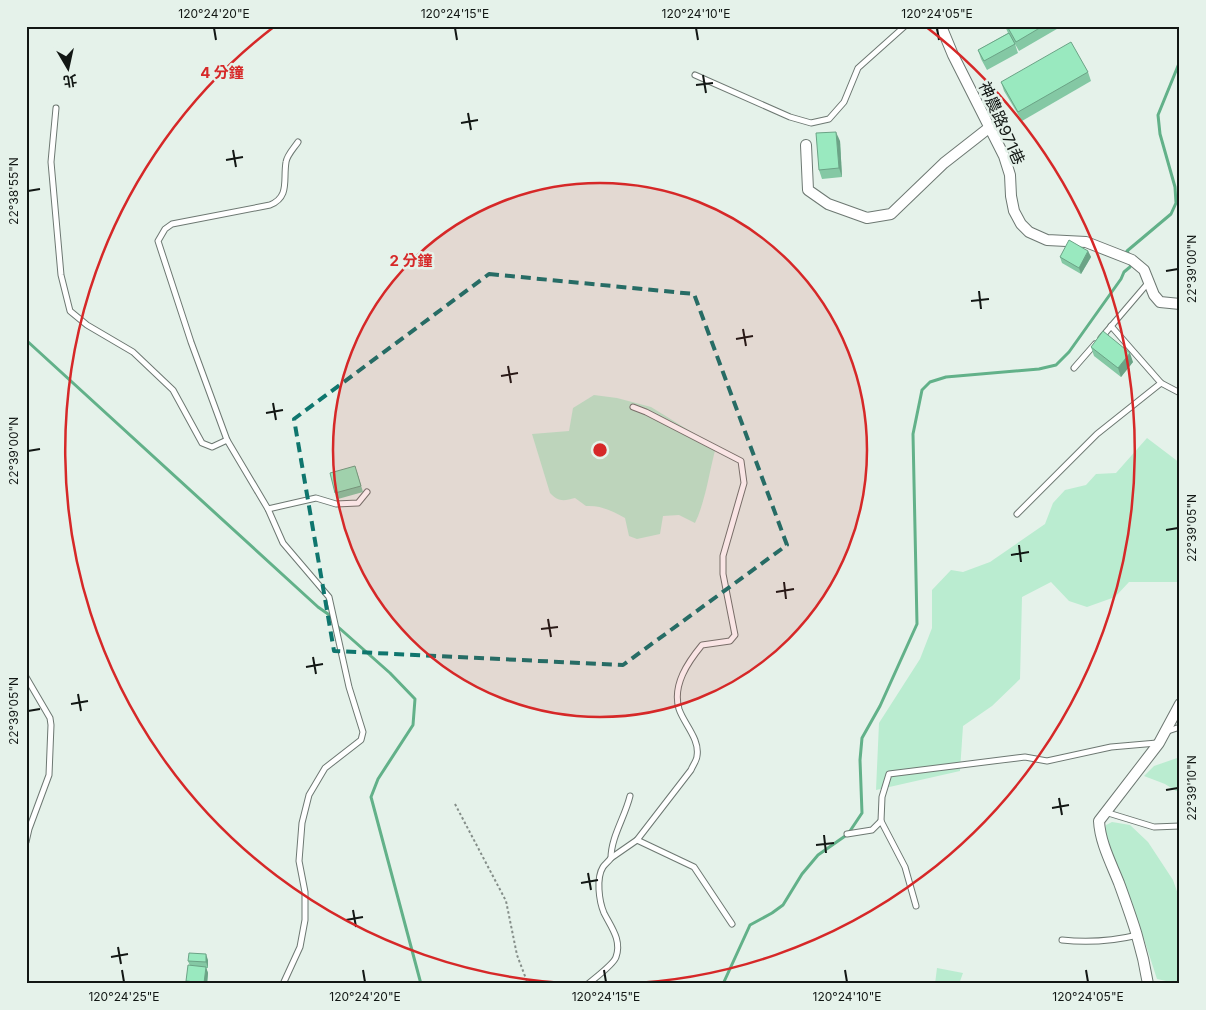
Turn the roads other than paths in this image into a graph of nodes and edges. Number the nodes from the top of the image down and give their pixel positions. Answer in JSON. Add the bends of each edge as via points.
{"nodes":[{"id":1,"x":905,"y":26,"type":"edge"},
{"id":2,"x":942,"y":26,"type":"edge"},
{"id":3,"x":695,"y":75,"type":"dead end"},
{"id":4,"x":56,"y":108,"type":"dead end"},
{"id":5,"x":990,"y":128,"type":"junction"},
{"id":6,"x":298,"y":142,"type":"dead end"},
{"id":7,"x":806,"y":146,"type":"dead end"},
{"id":8,"x":1148,"y":283,"type":"junction"},
{"id":9,"x":1180,"y":304,"type":"edge"},
{"id":10,"x":1111,"y":326,"type":"junction"},
{"id":11,"x":1074,"y":368,"type":"dead end"},
{"id":12,"x":1162,"y":382,"type":"junction"},
{"id":13,"x":1180,"y":393,"type":"edge"},
{"id":14,"x":633,"y":407,"type":"dead end"},
{"id":15,"x":227,"y":440,"type":"junction"},
{"id":16,"x":367,"y":492,"type":"dead end"},
{"id":17,"x":268,"y":508,"type":"junction"},
{"id":18,"x":1017,"y":514,"type":"dead end"},
{"id":19,"x":26,"y":678,"type":"edge"},
{"id":20,"x":1180,"y":704,"type":"edge"},
{"id":21,"x":1180,"y":727,"type":"edge"},
{"id":22,"x":1165,"y":732,"type":"junction"},
{"id":23,"x":1159,"y":743,"type":"junction"},
{"id":24,"x":630,"y":796,"type":"dead end"},
{"id":25,"x":1105,"y":812,"type":"junction"},
{"id":26,"x":881,"y":821,"type":"junction"},
{"id":27,"x":1180,"y":826,"type":"edge"},
{"id":28,"x":846,"y":834,"type":"dead end"},
{"id":29,"x":637,"y":840,"type":"junction"},
{"id":30,"x":26,"y":842,"type":"edge"},
{"id":31,"x":611,"y":858,"type":"junction"},
{"id":32,"x":916,"y":906,"type":"dead end"},
{"id":33,"x":732,"y":924,"type":"dead end"},
{"id":34,"x":1138,"y":935,"type":"junction"},
{"id":35,"x":1062,"y":940,"type":"dead end"},
{"id":36,"x":283,"y":984,"type":"edge"},
{"id":37,"x":588,"y":984,"type":"edge"},
{"id":38,"x":1148,"y":984,"type":"edge"}],
"edges":[{"from":1,"to":3,"type":"lane","via":[[858,68],[844,102],[829,119],[811,123],[790,117]]},
{"from":2,"to":5,"type":"street","name":"神農路971巷"},
{"from":4,"to":15,"type":"lane","via":[[51,162],[61,275],[70,311],[133,352],[173,390],[202,443],[212,446]]},
{"from":5,"to":7,"type":"street","via":[[944,163],[891,214],[867,218],[828,204],[808,190]]},
{"from":5,"to":8,"type":"street","name":"神農路971巷","via":[[1010,175],[1014,211],[1029,232],[1047,240],[1086,242],[1119,254],[1144,270]]},
{"from":6,"to":15,"type":"lane","via":[[286,160],[283,194],[278,202],[172,224],[158,241]]},
{"from":8,"to":9,"type":"street","name":"神農路971巷","via":[[1160,302]]},
{"from":8,"to":10,"type":"lane"},
{"from":10,"to":11,"type":"lane"},
{"from":10,"to":12,"type":"lane"},
{"from":12,"to":13,"type":"lane"},
{"from":12,"to":18,"type":"lane","via":[[1097,434]]},
{"from":14,"to":29,"type":"lane","via":[[741,461],[744,483],[723,556],[723,574],[735,635],[730,641],[702,645],[682,674],[679,708],[698,747],[697,757],[691,770]]},
{"from":15,"to":17,"type":"lane"},
{"from":16,"to":17,"type":"lane","via":[[358,503],[336,504],[316,498]]},
{"from":17,"to":36,"type":"lane","via":[[283,543],[329,597],[349,687],[363,732],[361,740],[325,768],[309,795],[298,861],[305,892],[305,920],[300,948]]},
{"from":19,"to":30,"type":"lane","via":[[51,725],[49,775]]},
{"from":20,"to":22,"type":"street"},
{"from":21,"to":22,"type":"lane"},
{"from":22,"to":23,"type":"street"},
{"from":23,"to":25,"type":"street"},
{"from":23,"to":26,"type":"lane","via":[[1111,747],[1047,761],[1025,757],[889,774],[882,797]]},
{"from":24,"to":31,"type":"lane","via":[[611,846]]},
{"from":25,"to":27,"type":"lane","via":[[1154,826]]},
{"from":25,"to":34,"type":"street","via":[[1099,821],[1099,829]]},
{"from":26,"to":28,"type":"lane","via":[[872,830]]},
{"from":26,"to":32,"type":"lane","via":[[905,867]]},
{"from":29,"to":31,"type":"lane"},
{"from":29,"to":33,"type":"lane","via":[[694,867]]},
{"from":31,"to":37,"type":"lane","via":[[603,867],[599,891],[604,912],[614,930],[618,947],[616,959]]},
{"from":34,"to":35,"type":"lane","via":[[1082,942]]},
{"from":34,"to":38,"type":"street"}]}
